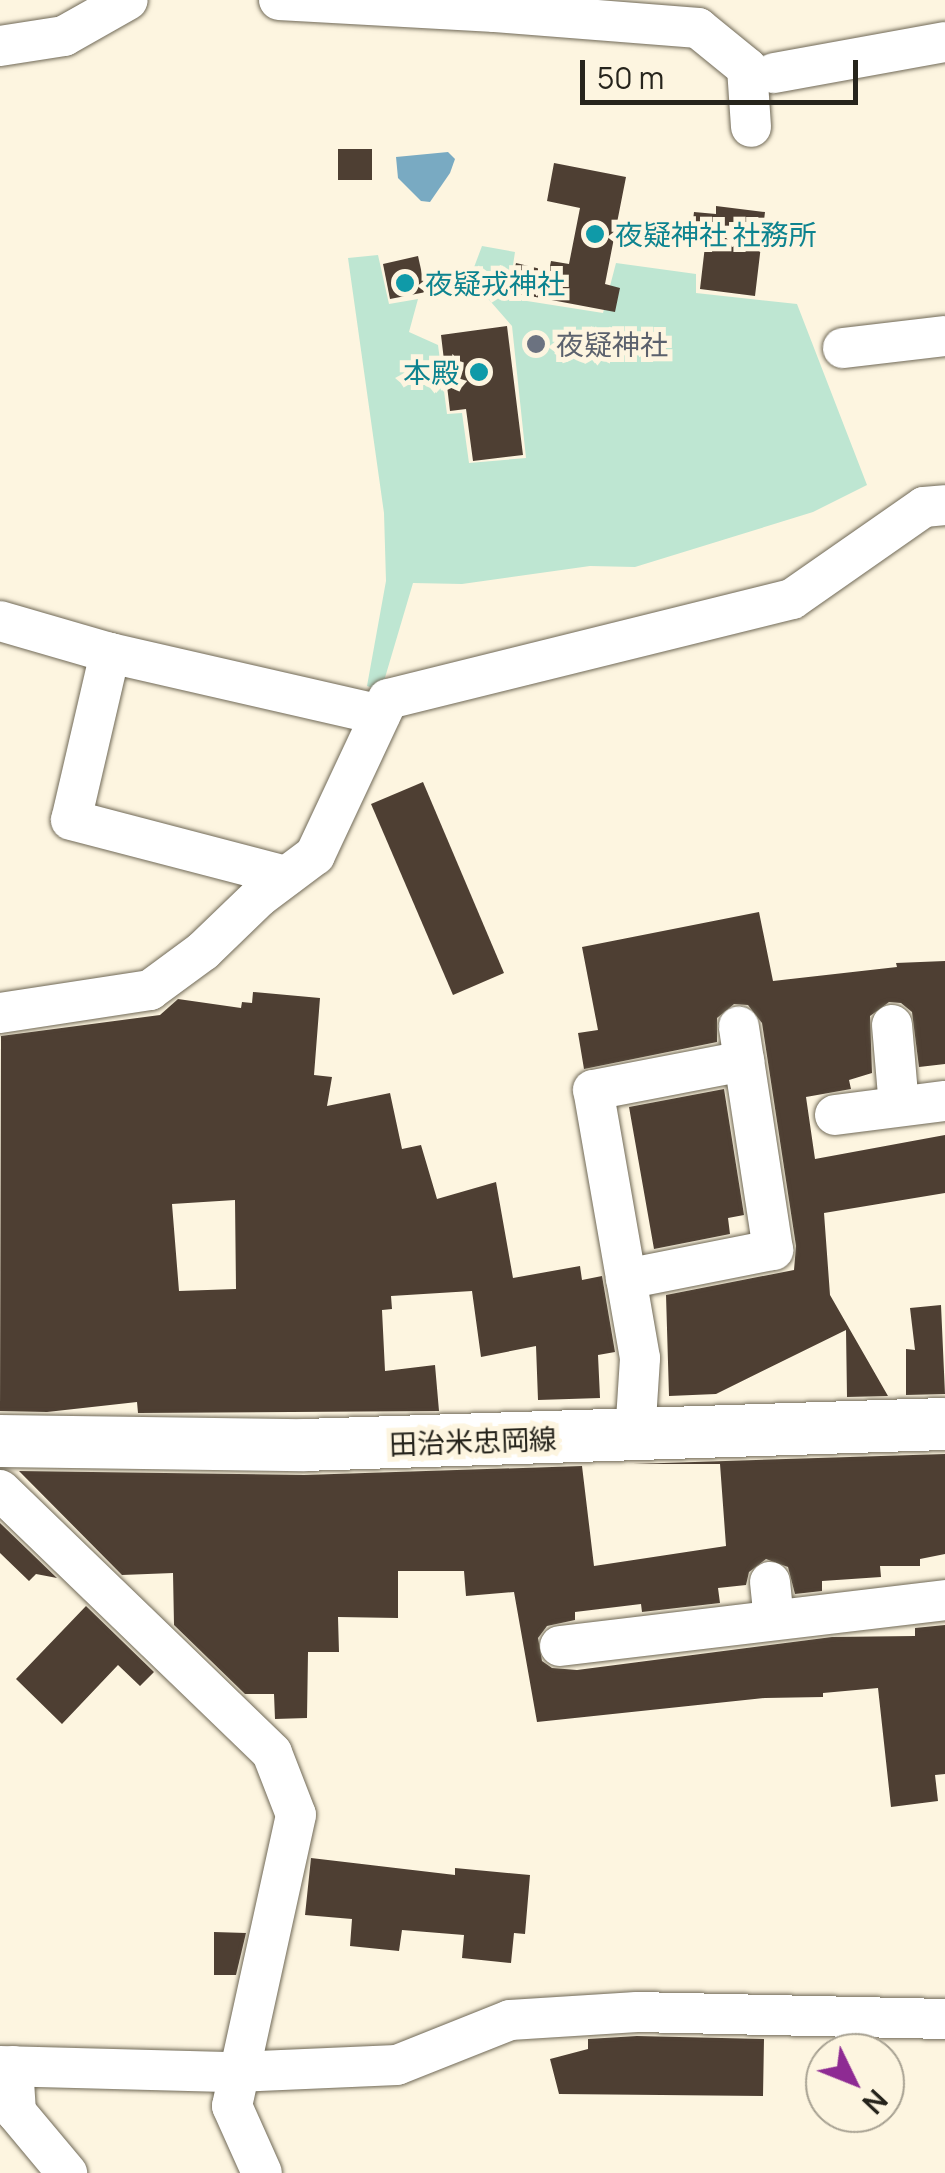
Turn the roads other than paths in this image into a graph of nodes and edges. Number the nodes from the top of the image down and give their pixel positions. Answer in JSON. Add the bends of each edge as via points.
{"nodes":[{"id":1,"x":128,"y":0,"type":"edge"},
{"id":2,"x":279,"y":0,"type":"edge"},
{"id":3,"x":496,"y":6,"type":"edge"},
{"id":4,"x":945,"y":42,"type":"edge"},
{"id":5,"x":0,"y":46,"type":"edge"},
{"id":6,"x":774,"y":73,"type":"dead end"},
{"id":7,"x":752,"y":127,"type":"dead end"},
{"id":8,"x":945,"y":336,"type":"edge"},
{"id":9,"x":843,"y":348,"type":"dead end"},
{"id":10,"x":945,"y":504,"type":"edge"},
{"id":11,"x":0,"y":621,"type":"edge"},
{"id":12,"x":110,"y":654,"type":"junction"},
{"id":13,"x":380,"y":715,"type":"junction"},
{"id":14,"x":286,"y":876,"type":"junction"},
{"id":15,"x":0,"y":1013,"type":"edge"},
{"id":16,"x":892,"y":1025,"type":"dead end"},
{"id":17,"x":945,"y":1100,"type":"edge"},
{"id":18,"x":899,"y":1106,"type":"junction"},
{"id":19,"x":835,"y":1115,"type":"dead end"},
{"id":20,"x":626,"y":1279,"type":"junction"},
{"id":21,"x":945,"y":1424,"type":"edge"},
{"id":22,"x":636,"y":1436,"type":"junction"},
{"id":23,"x":0,"y":1442,"type":"edge"},
{"id":24,"x":0,"y":1490,"type":"edge"},
{"id":25,"x":944,"y":1586,"type":"edge"},
{"id":26,"x":560,"y":1646,"type":"dead end"},
{"id":27,"x":945,"y":2019,"type":"edge"},
{"id":28,"x":6,"y":2066,"type":"edge"},
{"id":29,"x":236,"y":2072,"type":"junction"},
{"id":30,"x":67,"y":2173,"type":"edge"},
{"id":31,"x":262,"y":2173,"type":"edge"}],
"edges":[{"from":1,"to":5,"type":"street","via":[[64,36]]},
{"from":2,"to":3,"type":"street"},
{"from":3,"to":7,"type":"street","via":[[698,28],[747,68]]},
{"from":4,"to":6,"type":"street"},
{"from":8,"to":9,"type":"street"},
{"from":10,"to":13,"type":"street","via":[[924,507],[792,599],[388,698]]},
{"from":11,"to":12,"type":"street"},
{"from":12,"to":13,"type":"street"},
{"from":12,"to":14,"type":"street","via":[[71,820]]},
{"from":13,"to":14,"type":"street","via":[[315,854]]},
{"from":14,"to":15,"type":"street","via":[[150,990]]},
{"from":16,"to":18,"type":"street"},
{"from":17,"to":18,"type":"street"},
{"from":18,"to":19,"type":"street"},
{"from":20,"to":20,"type":"street","via":[[593,1090],[741,1044],[773,1250]]},
{"from":20,"to":22,"type":"street","via":[[640,1358]]},
{"from":21,"to":22,"type":"main road","name":"田治米忠岡線"},
{"from":22,"to":23,"type":"main road","name":"田治米忠岡線","via":[[304,1445]]},
{"from":24,"to":29,"type":"street","via":[[272,1753],[296,1815]]},
{"from":25,"to":26,"type":"street","via":[[605,1621]]},
{"from":27,"to":29,"type":"street","via":[[637,2012],[510,2020],[397,2065]]},
{"from":28,"to":29,"type":"street"},
{"from":28,"to":30,"type":"street","via":[[16,2112]]},
{"from":29,"to":31,"type":"street","via":[[232,2106]]}]}
